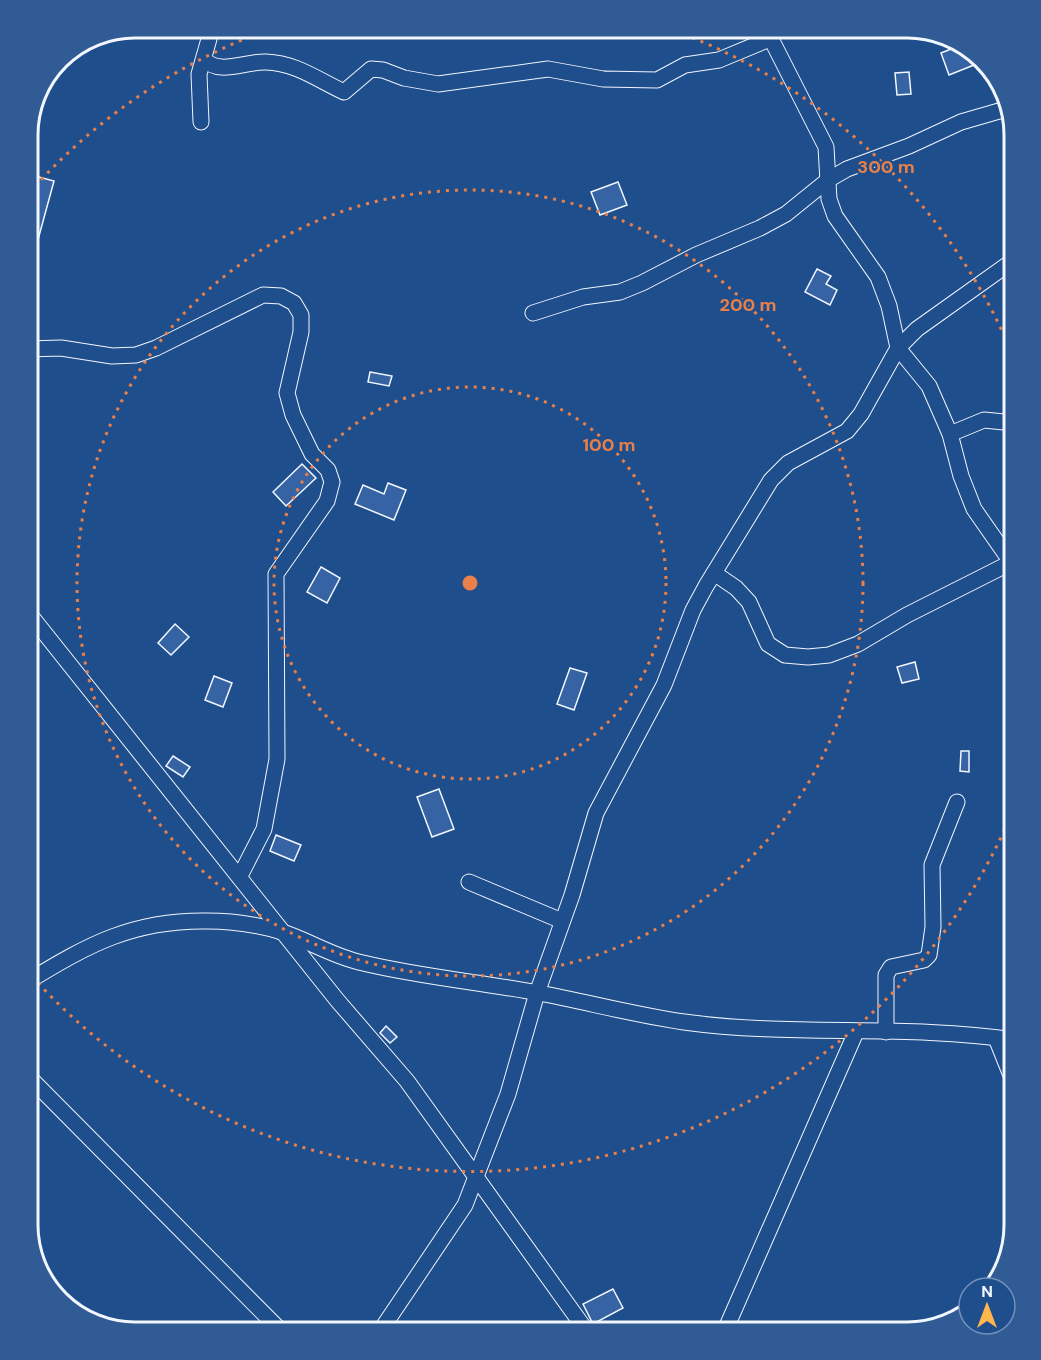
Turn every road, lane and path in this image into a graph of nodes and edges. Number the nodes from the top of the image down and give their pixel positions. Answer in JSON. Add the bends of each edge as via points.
{"nodes":[{"id":1,"x":209,"y":38,"type":"edge"},
{"id":2,"x":758,"y":38,"type":"edge"},
{"id":3,"x":772,"y":38,"type":"edge"},
{"id":4,"x":204,"y":59,"type":"junction"},
{"id":5,"x":1001,"y":111,"type":"edge"},
{"id":6,"x":201,"y":122,"type":"dead end"},
{"id":7,"x":828,"y":180,"type":"junction"},
{"id":8,"x":1004,"y":267,"type":"edge"},
{"id":9,"x":533,"y":313,"type":"dead end"},
{"id":10,"x":898,"y":348,"type":"junction"},
{"id":11,"x":38,"y":349,"type":"edge"},
{"id":12,"x":1004,"y":422,"type":"edge"},
{"id":13,"x":950,"y":434,"type":"junction"},
{"id":14,"x":1004,"y":550,"type":"edge"},
{"id":15,"x":1004,"y":566,"type":"edge"},
{"id":16,"x":714,"y":573,"type":"junction"},
{"id":17,"x":38,"y":625,"type":"edge"},
{"id":18,"x":957,"y":802,"type":"dead end"},
{"id":19,"x":240,"y":876,"type":"junction"},
{"id":20,"x":470,"y":882,"type":"dead end"},
{"id":21,"x":562,"y":921,"type":"junction"},
{"id":22,"x":284,"y":932,"type":"junction"},
{"id":23,"x":38,"y":975,"type":"edge"},
{"id":24,"x":537,"y":993,"type":"junction"},
{"id":25,"x":856,"y":1032,"type":"junction"},
{"id":26,"x":886,"y":1032,"type":"junction"},
{"id":27,"x":996,"y":1038,"type":"junction"},
{"id":28,"x":1004,"y":1039,"type":"edge"},
{"id":29,"x":1004,"y":1058,"type":"edge"},
{"id":30,"x":38,"y":1086,"type":"edge"},
{"id":31,"x":474,"y":1177,"type":"junction"},
{"id":32,"x":272,"y":1322,"type":"edge"},
{"id":33,"x":387,"y":1322,"type":"edge"},
{"id":34,"x":580,"y":1322,"type":"edge"},
{"id":35,"x":729,"y":1322,"type":"edge"}],
"edges":[{"from":1,"to":4,"type":"street"},
{"from":2,"to":4,"type":"street","via":[[718,60],[685,65],[657,80],[603,79],[548,69],[438,84],[371,69],[344,93],[314,75],[286,65],[244,63],[220,68],[210,66]]},
{"from":3,"to":7,"type":"street","via":[[826,147]]},
{"from":4,"to":6,"type":"street","via":[[199,74]]},
{"from":5,"to":7,"type":"street","via":[[961,122]]},
{"from":7,"to":9,"type":"street","via":[[786,214],[642,283]]},
{"from":7,"to":10,"type":"street","via":[[835,216],[878,277]]},
{"from":8,"to":10,"type":"street","via":[[917,329]]},
{"from":10,"to":13,"type":"street","via":[[929,386]]},
{"from":10,"to":16,"type":"street","via":[[855,423],[838,437],[788,463],[771,480]]},
{"from":11,"to":19,"type":"street","via":[[136,355],[263,295],[281,296],[294,303],[301,315],[301,332],[287,393],[312,454],[328,470],[332,482],[327,501],[276,574],[277,759],[264,829]]},
{"from":12,"to":13,"type":"street","via":[[984,420]]},
{"from":13,"to":14,"type":"street","via":[[974,509]]},
{"from":15,"to":16,"type":"street","via":[[858,644],[829,655],[808,657],[785,655],[768,644],[749,602]]},
{"from":16,"to":21,"type":"street","via":[[693,610],[664,685],[596,813]]},
{"from":17,"to":19,"type":"street"},
{"from":18,"to":26,"type":"street","via":[[932,865],[933,927],[929,955],[924,960],[891,967],[886,975]]},
{"from":19,"to":22,"type":"street"},
{"from":20,"to":21,"type":"street"},
{"from":21,"to":24,"type":"street"},
{"from":22,"to":23,"type":"street","via":[[208,921],[134,927]]},
{"from":22,"to":24,"type":"street","via":[[338,957],[385,969]]},
{"from":22,"to":31,"type":"street","via":[[407,1081]]},
{"from":24,"to":25,"type":"street","via":[[684,1022]]},
{"from":24,"to":31,"type":"street","via":[[508,1094]]},
{"from":25,"to":26,"type":"street"},
{"from":25,"to":35,"type":"street"},
{"from":26,"to":27,"type":"street"},
{"from":27,"to":28,"type":"street"},
{"from":27,"to":29,"type":"street"},
{"from":30,"to":32,"type":"street"},
{"from":31,"to":33,"type":"street","via":[[465,1205]]},
{"from":31,"to":34,"type":"street"}]}
